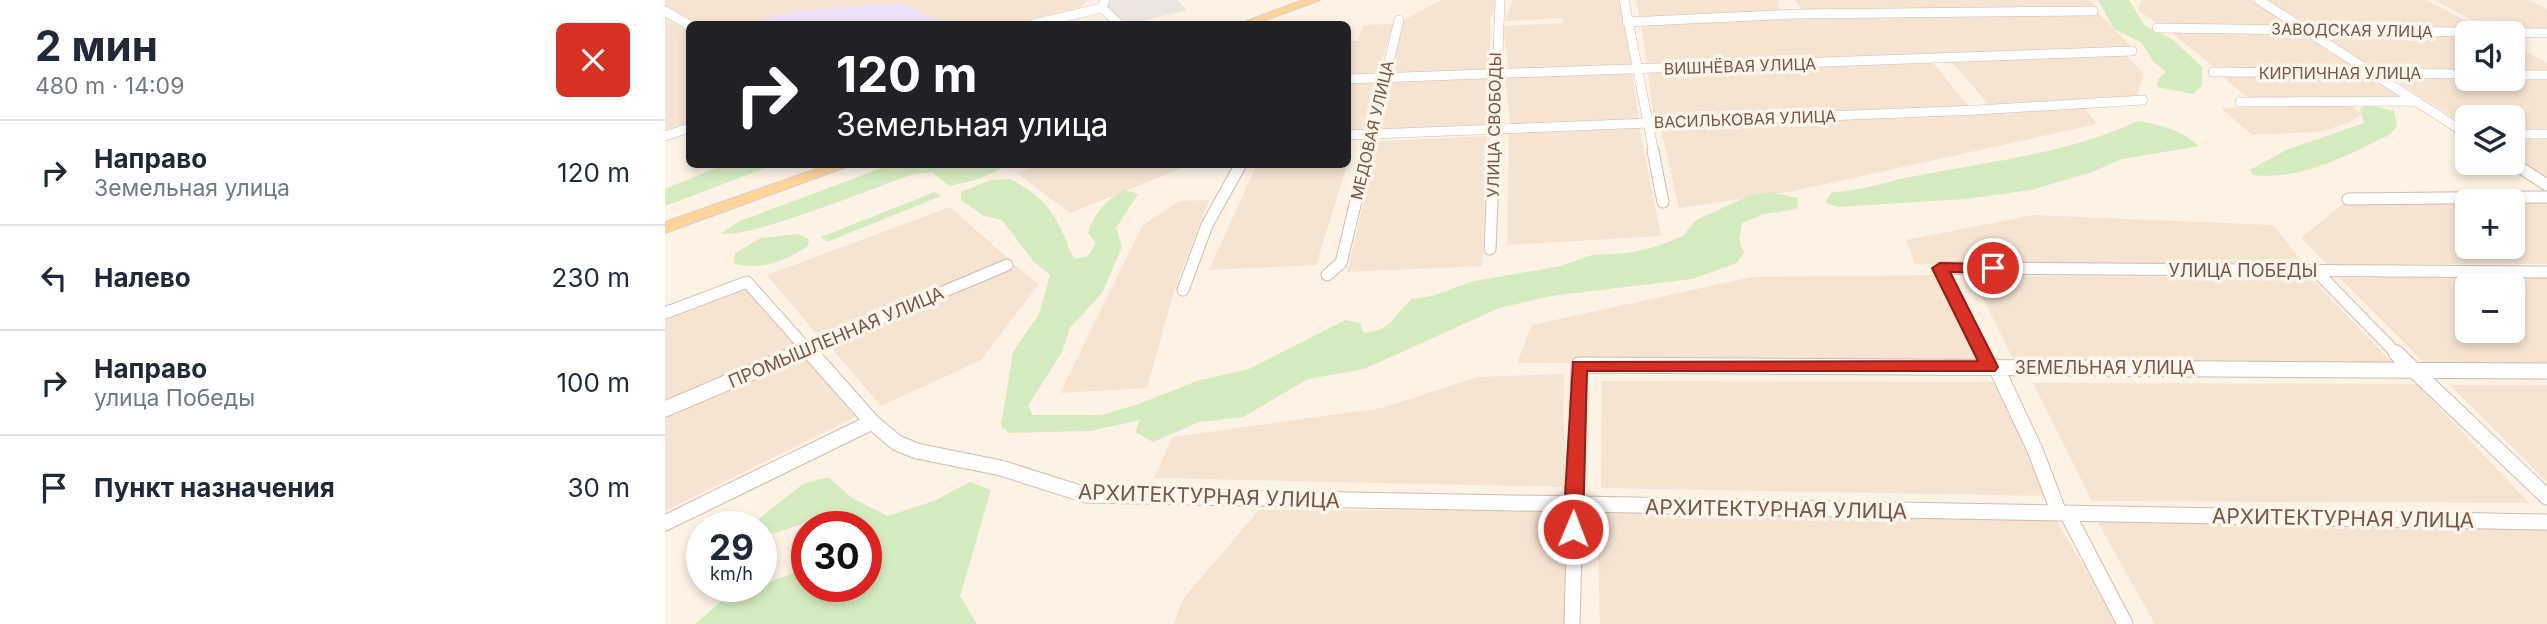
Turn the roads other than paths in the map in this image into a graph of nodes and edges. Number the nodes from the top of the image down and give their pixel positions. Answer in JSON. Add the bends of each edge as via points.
{"nodes":[{"id":1,"x":1314,"y":0,"type":"edge"},
{"id":2,"x":1500,"y":0,"type":"edge"},
{"id":3,"x":1624,"y":0,"type":"edge"},
{"id":4,"x":1789,"y":0,"type":"edge"},
{"id":5,"x":2259,"y":0,"type":"edge"},
{"id":6,"x":1104,"y":4,"type":"edge"},
{"id":7,"x":2093,"y":10,"type":"dead end"},
{"id":8,"x":665,"y":11,"type":"edge"},
{"id":9,"x":1797,"y":14,"type":"junction"},
{"id":10,"x":1399,"y":20,"type":"dead end"},
{"id":11,"x":1044,"y":21,"type":"edge"},
{"id":12,"x":1117,"y":21,"type":"edge"},
{"id":13,"x":1254,"y":21,"type":"edge"},
{"id":14,"x":1626,"y":22,"type":"junction"},
{"id":15,"x":686,"y":23,"type":"edge"},
{"id":16,"x":2157,"y":28,"type":"dead end"},
{"id":17,"x":2304,"y":29,"type":"junction"},
{"id":18,"x":2547,"y":33,"type":"edge"},
{"id":19,"x":2132,"y":51,"type":"dead end"},
{"id":20,"x":1635,"y":69,"type":"junction"},
{"id":21,"x":2213,"y":72,"type":"dead end"},
{"id":22,"x":1496,"y":73,"type":"junction"},
{"id":23,"x":2373,"y":73,"type":"junction"},
{"id":24,"x":2455,"y":74,"type":"edge"},
{"id":25,"x":2525,"y":75,"type":"edge"},
{"id":26,"x":2547,"y":75,"type":"edge"},
{"id":27,"x":1384,"y":78,"type":"junction"},
{"id":28,"x":1351,"y":79,"type":"edge"},
{"id":29,"x":2143,"y":100,"type":"dead end"},
{"id":30,"x":2417,"y":101,"type":"junction"},
{"id":31,"x":2240,"y":103,"type":"dead end"},
{"id":32,"x":1646,"y":124,"type":"junction"},
{"id":33,"x":2455,"y":126,"type":"edge"},
{"id":34,"x":686,"y":129,"type":"edge"},
{"id":35,"x":1495,"y":129,"type":"junction"},
{"id":36,"x":1372,"y":134,"type":"junction"},
{"id":37,"x":2525,"y":134,"type":"edge"},
{"id":38,"x":2547,"y":134,"type":"edge"},
{"id":39,"x":1351,"y":135,"type":"edge"},
{"id":40,"x":665,"y":136,"type":"edge"},
{"id":41,"x":836,"y":168,"type":"edge"},
{"id":42,"x":1238,"y":168,"type":"edge"},
{"id":43,"x":2525,"y":171,"type":"edge"},
{"id":44,"x":2547,"y":185,"type":"edge"},
{"id":45,"x":2547,"y":197,"type":"edge"},
{"id":46,"x":2348,"y":199,"type":"dead end"},
{"id":47,"x":1663,"y":202,"type":"dead end"},
{"id":48,"x":665,"y":228,"type":"edge"},
{"id":49,"x":1490,"y":249,"type":"dead end"},
{"id":50,"x":1007,"y":265,"type":"dead end"},
{"id":51,"x":2316,"y":271,"type":"junction"},
{"id":52,"x":2547,"y":272,"type":"edge"},
{"id":53,"x":1327,"y":275,"type":"dead end"},
{"id":54,"x":1183,"y":290,"type":"dead end"},
{"id":55,"x":665,"y":313,"type":"edge"},
{"id":56,"x":806,"y":349,"type":"junction"},
{"id":57,"x":1992,"y":367,"type":"junction"},
{"id":58,"x":2412,"y":370,"type":"junction"},
{"id":59,"x":2547,"y":371,"type":"edge"},
{"id":60,"x":665,"y":409,"type":"edge"},
{"id":61,"x":871,"y":422,"type":"junction"},
{"id":62,"x":2547,"y":496,"type":"edge"},
{"id":63,"x":1573,"y":505,"type":"junction"},
{"id":64,"x":2063,"y":513,"type":"junction"},
{"id":65,"x":2547,"y":522,"type":"edge"},
{"id":66,"x":665,"y":523,"type":"edge"},
{"id":67,"x":1572,"y":624,"type":"edge"},
{"id":68,"x":2125,"y":624,"type":"edge"}],
"edges":[{"from":1,"to":13,"type":"main road"},
{"from":2,"to":22,"type":"street","name":"УЛИЦА СВОБОДЫ"},
{"from":3,"to":14,"type":"street"},
{"from":4,"to":9,"type":"street"},
{"from":5,"to":17,"type":"street"},
{"from":6,"to":11,"type":"street"},
{"from":6,"to":12,"type":"street"},
{"from":7,"to":9,"type":"street"},
{"from":8,"to":15,"type":"street"},
{"from":9,"to":14,"type":"street"},
{"from":10,"to":27,"type":"street","name":"МЕДОВАЯ УЛИЦА"},
{"from":14,"to":20,"type":"street"},
{"from":16,"to":17,"type":"street","name":"ЗАВОДСКАЯ УЛИЦА"},
{"from":17,"to":18,"type":"street","name":"ЗАВОДСКАЯ УЛИЦА"},
{"from":17,"to":23,"type":"street"},
{"from":19,"to":20,"type":"street","name":"ВИШНЁВАЯ УЛИЦА"},
{"from":20,"to":22,"type":"street","name":"ВИШНЁВАЯ УЛИЦА"},
{"from":20,"to":32,"type":"street"},
{"from":21,"to":23,"type":"street","name":"КИРПИЧНАЯ УЛИЦА"},
{"from":22,"to":27,"type":"street","name":"ВИШНЁВАЯ УЛИЦА"},
{"from":22,"to":35,"type":"street","name":"УЛИЦА СВОБОДЫ"},
{"from":23,"to":24,"type":"street","name":"КИРПИЧНАЯ УЛИЦА"},
{"from":23,"to":30,"type":"street"},
{"from":25,"to":26,"type":"street"},
{"from":27,"to":28,"type":"street","name":"ВИШНЁВАЯ УЛИЦА"},
{"from":27,"to":36,"type":"street","name":"МЕДОВАЯ УЛИЦА"},
{"from":29,"to":32,"type":"street","name":"ВАСИЛЬКОВАЯ УЛИЦА"},
{"from":30,"to":31,"type":"street"},
{"from":30,"to":33,"type":"street"},
{"from":32,"to":35,"type":"street","name":"ВАСИЛЬКОВАЯ УЛИЦА"},
{"from":32,"to":47,"type":"street"},
{"from":34,"to":40,"type":"street"},
{"from":35,"to":36,"type":"street","name":"ВАСИЛЬКОВАЯ УЛИЦА"},
{"from":35,"to":49,"type":"street","name":"УЛИЦА СВОБОДЫ"},
{"from":36,"to":39,"type":"street","name":"ВАСИЛЬКОВАЯ УЛИЦА"},
{"from":36,"to":53,"type":"street","name":"МЕДОВАЯ УЛИЦА","via":[[1341,263]]},
{"from":37,"to":38,"type":"street"},
{"from":41,"to":48,"type":"main road"},
{"from":42,"to":54,"type":"street","via":[[1198,240]]},
{"from":43,"to":44,"type":"street"},
{"from":45,"to":46,"type":"street"},
{"from":50,"to":56,"type":"street","name":"ПРОМЫШЛЕННАЯ УЛИЦА"},
{"from":51,"to":52,"type":"street","name":"УЛИЦА ПОБЕДЫ"},
{"from":51,"to":57,"type":"street","name":"УЛИЦА ПОБЕДЫ","via":[[1940,268]]},
{"from":51,"to":58,"type":"street"},
{"from":55,"to":56,"type":"street","name":"АРХИТЕКТУРНАЯ УЛИЦА","via":[[747,282]]},
{"from":56,"to":60,"type":"street","name":"ПРОМЫШЛЕННАЯ УЛИЦА"},
{"from":56,"to":61,"type":"street","name":"АРХИТЕКТУРНАЯ УЛИЦА"},
{"from":57,"to":58,"type":"street","name":"ЗЕМЕЛЬНАЯ УЛИЦА"},
{"from":57,"to":63,"type":"street","name":"ЗЕМЕЛЬНАЯ УЛИЦА","via":[[1579,365]]},
{"from":57,"to":64,"type":"street"},
{"from":58,"to":59,"type":"street","name":"ЗЕМЕЛЬНАЯ УЛИЦА"},
{"from":58,"to":62,"type":"street"},
{"from":61,"to":63,"type":"street","name":"АРХИТЕКТУРНАЯ УЛИЦА","via":[[897,443],[916,451],[1001,468],[1086,495]]},
{"from":61,"to":66,"type":"street"},
{"from":63,"to":64,"type":"street","name":"АРХИТЕКТУРНАЯ УЛИЦА"},
{"from":63,"to":67,"type":"street"},
{"from":64,"to":65,"type":"street","name":"АРХИТЕКТУРНАЯ УЛИЦА"},
{"from":64,"to":68,"type":"street"}]}
